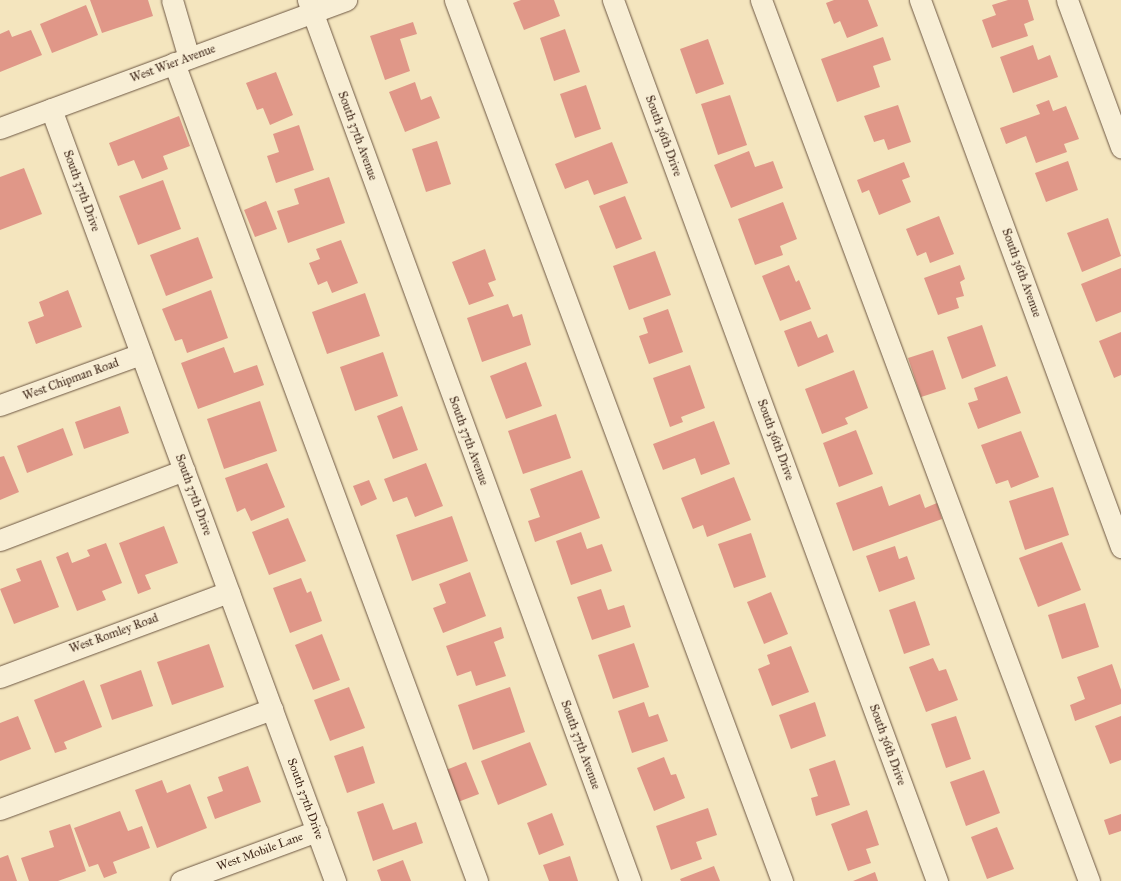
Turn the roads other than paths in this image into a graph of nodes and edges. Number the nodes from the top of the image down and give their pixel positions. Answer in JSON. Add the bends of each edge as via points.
{"nodes":[{"id":1,"x":172,"y":0,"type":"edge"},
{"id":2,"x":346,"y":0,"type":"edge"},
{"id":3,"x":455,"y":0,"type":"edge"},
{"id":4,"x":613,"y":0,"type":"edge"},
{"id":5,"x":762,"y":0,"type":"edge"},
{"id":6,"x":920,"y":0,"type":"edge"},
{"id":7,"x":1067,"y":0,"type":"edge"},
{"id":8,"x":310,"y":6,"type":"edge"},
{"id":9,"x":182,"y":60,"type":"junction"},
{"id":10,"x":51,"y":109,"type":"junction"},
{"id":11,"x":0,"y":128,"type":"edge"},
{"id":12,"x":1121,"y":147,"type":"edge"},
{"id":13,"x":141,"y":354,"type":"junction"},
{"id":14,"x":0,"y":405,"type":"edge"},
{"id":15,"x":184,"y":470,"type":"junction"},
{"id":16,"x":0,"y":540,"type":"edge"},
{"id":17,"x":1121,"y":547,"type":"edge"},
{"id":18,"x":229,"y":592,"type":"junction"},
{"id":19,"x":0,"y":677,"type":"edge"},
{"id":20,"x":272,"y":709,"type":"junction"},
{"id":21,"x":0,"y":809,"type":"edge"},
{"id":22,"x":317,"y":831,"type":"junction"},
{"id":23,"x":181,"y":881,"type":"edge"},
{"id":24,"x":336,"y":881,"type":"edge"},
{"id":25,"x":477,"y":881,"type":"edge"},
{"id":26,"x":630,"y":881,"type":"edge"},
{"id":27,"x":782,"y":881,"type":"edge"},
{"id":28,"x":937,"y":881,"type":"edge"},
{"id":29,"x":1089,"y":881,"type":"edge"}],
"edges":[{"from":1,"to":9,"type":"street"},
{"from":2,"to":8,"type":"street","name":"West Wier Avenue"},
{"from":3,"to":27,"type":"street"},
{"from":4,"to":28,"type":"street","name":"South 36th Drive"},
{"from":5,"to":29,"type":"street"},
{"from":6,"to":17,"type":"street","name":"South 36th Avenue"},
{"from":7,"to":12,"type":"street"},
{"from":8,"to":9,"type":"street","name":"West Wier Avenue"},
{"from":8,"to":26,"type":"street","name":"South 37th Avenue"},
{"from":9,"to":10,"type":"street","name":"West Wier Avenue"},
{"from":9,"to":25,"type":"street"},
{"from":10,"to":11,"type":"street","name":"West Wier Avenue"},
{"from":10,"to":13,"type":"street","name":"South 37th Drive"},
{"from":13,"to":14,"type":"street","name":"West Chipman Road"},
{"from":13,"to":15,"type":"street","name":"South 37th Drive"},
{"from":15,"to":16,"type":"street"},
{"from":15,"to":18,"type":"street","name":"South 37th Drive"},
{"from":18,"to":19,"type":"street","name":"West Romley Road"},
{"from":18,"to":20,"type":"street","name":"South 37th Drive"},
{"from":20,"to":21,"type":"street"},
{"from":20,"to":22,"type":"street","name":"South 37th Drive"},
{"from":22,"to":23,"type":"street","name":"West Mobile Lane"},
{"from":22,"to":24,"type":"street","name":"South 37th Drive"}]}
